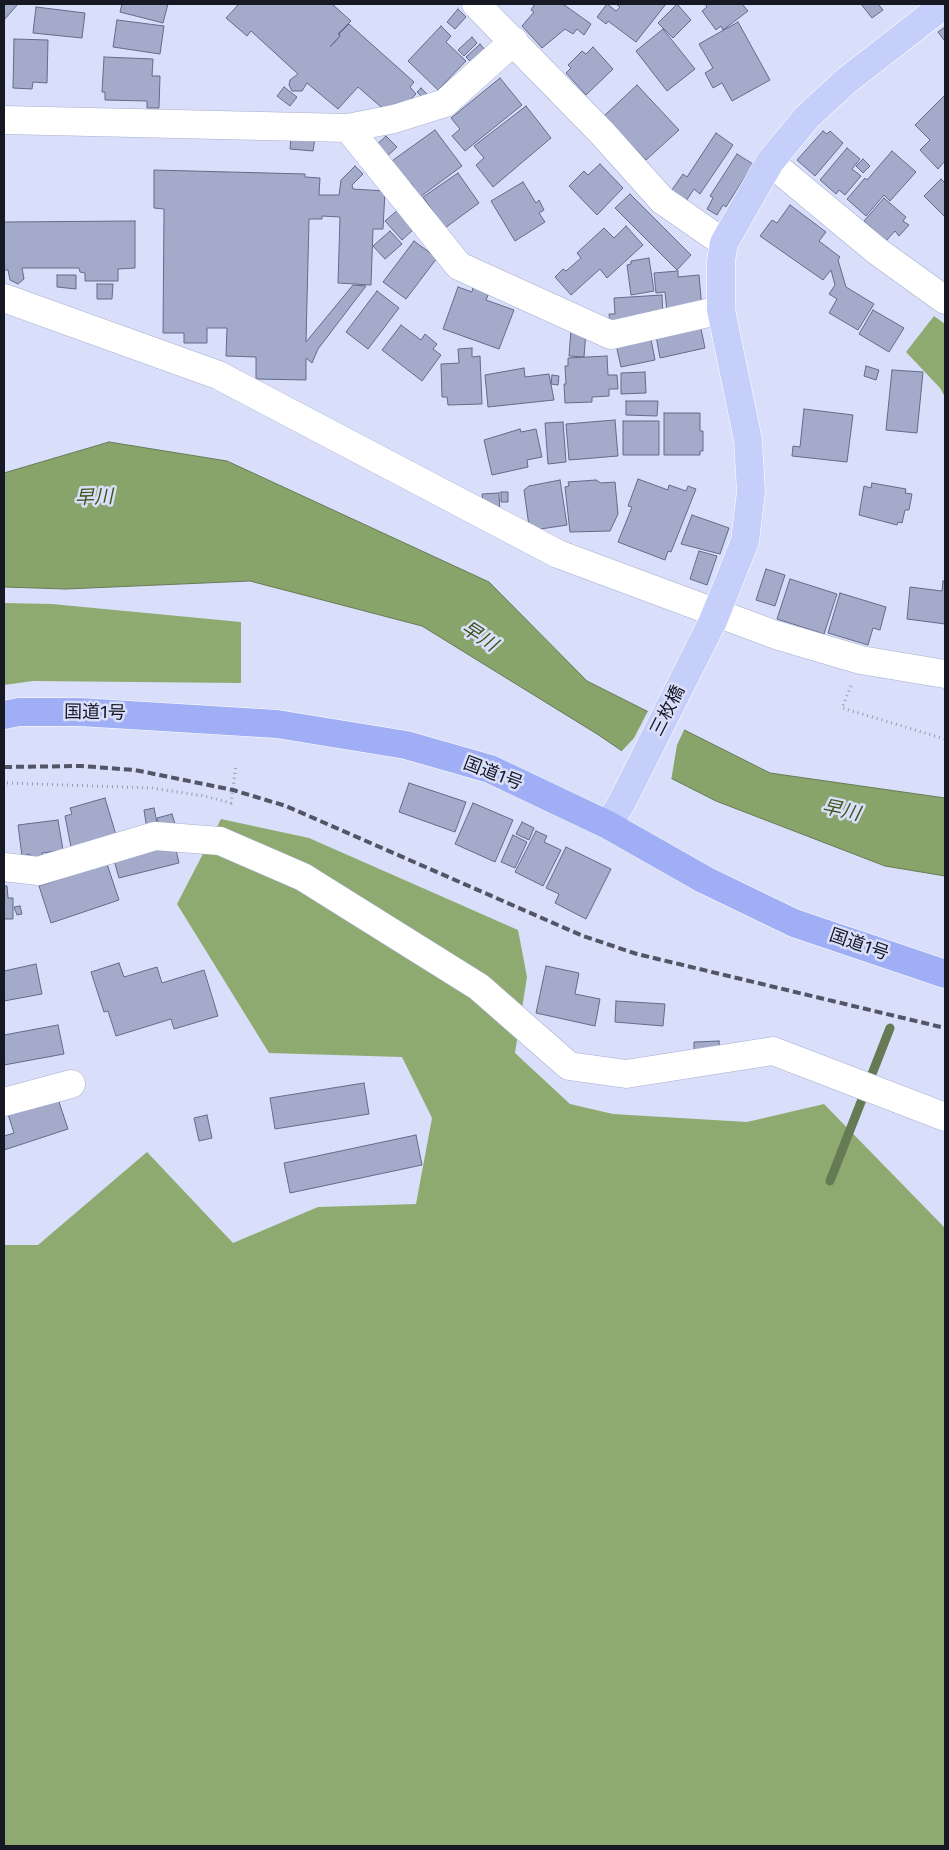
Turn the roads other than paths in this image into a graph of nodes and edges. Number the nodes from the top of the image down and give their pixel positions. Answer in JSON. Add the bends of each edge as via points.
{"nodes":[{"id":1,"x":476,"y":4,"type":"edge"},
{"id":2,"x":945,"y":4,"type":"edge"},
{"id":3,"x":514,"y":41,"type":"junction"},
{"id":4,"x":4,"y":120,"type":"edge"},
{"id":5,"x":348,"y":128,"type":"junction"},
{"id":6,"x":770,"y":162,"type":"junction"},
{"id":7,"x":724,"y":242,"type":"junction"},
{"id":8,"x":4,"y":298,"type":"edge"},
{"id":9,"x":945,"y":300,"type":"edge"},
{"id":10,"x":721,"y":310,"type":"junction"},
{"id":11,"x":716,"y":616,"type":"junction"},
{"id":12,"x":945,"y":674,"type":"edge"},
{"id":13,"x":4,"y":715,"type":"edge"},
{"id":14,"x":608,"y":825,"type":"junction"},
{"id":15,"x":4,"y":868,"type":"edge"},
{"id":16,"x":945,"y":974,"type":"edge"},
{"id":17,"x":71,"y":1084,"type":"dead end"},
{"id":18,"x":4,"y":1102,"type":"edge"},
{"id":19,"x":945,"y":1117,"type":"edge"}],
"edges":[{"from":1,"to":3,"type":"street"},
{"from":2,"to":6,"type":"main road","via":[[846,81],[807,118]]},
{"from":3,"to":5,"type":"street","via":[[445,103],[394,119]]},
{"from":3,"to":7,"type":"street","via":[[662,200]]},
{"from":4,"to":5,"type":"street"},
{"from":5,"to":10,"type":"street","via":[[459,266],[611,335]]},
{"from":6,"to":7,"type":"main road"},
{"from":6,"to":9,"type":"street","via":[[876,251]]},
{"from":7,"to":10,"type":"main road","name":"三枚橋"},
{"from":8,"to":11,"type":"street","via":[[218,376],[558,554]]},
{"from":10,"to":11,"type":"main road","name":"三枚橋","via":[[748,440],[751,492],[744,541]]},
{"from":11,"to":12,"type":"street","via":[[861,660]]},
{"from":11,"to":14,"type":"main road","name":"三枚橋"},
{"from":13,"to":14,"type":"highway","name":"国道1号","via":[[80,712],[268,723],[406,745],[490,769]]},
{"from":14,"to":16,"type":"highway","name":"国道1号","via":[[705,880],[778,916]]},
{"from":15,"to":19,"type":"street","via":[[38,871],[155,836],[220,841],[303,877],[470,982],[569,1066],[626,1074],[773,1051]]},
{"from":17,"to":18,"type":"street"}]}
